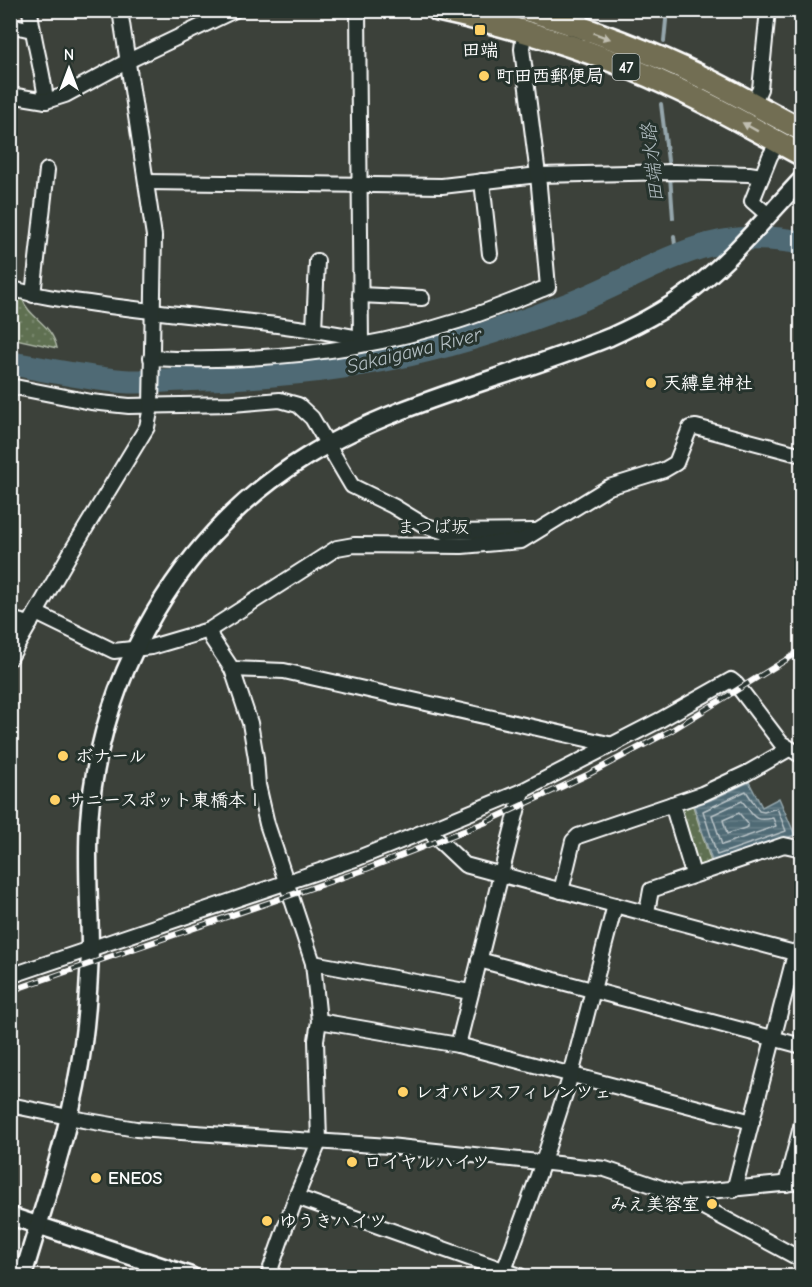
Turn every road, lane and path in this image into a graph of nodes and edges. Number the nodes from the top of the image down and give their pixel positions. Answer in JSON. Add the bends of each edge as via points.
{"nodes":[{"id":1,"x":30,"y":10,"type":"edge"},
{"id":2,"x":120,"y":10,"type":"edge"},
{"id":3,"x":235,"y":10,"type":"edge"},
{"id":4,"x":358,"y":10,"type":"edge"},
{"id":5,"x":438,"y":10,"type":"edge"},
{"id":6,"x":527,"y":10,"type":"edge"},
{"id":7,"x":768,"y":10,"type":"edge"},
{"id":8,"x":579,"y":19,"type":"edge"},
{"id":9,"x":10,"y":24,"type":"edge"},
{"id":10,"x":32,"y":30,"type":"junction"},
{"id":11,"x":524,"y":33,"type":"junction"},
{"id":12,"x":572,"y":48,"type":"junction"},
{"id":13,"x":128,"y":61,"type":"junction"},
{"id":14,"x":10,"y":95,"type":"edge"},
{"id":15,"x":46,"y":101,"type":"junction"},
{"id":16,"x":753,"y":104,"type":"junction"},
{"id":17,"x":801,"y":130,"type":"edge"},
{"id":18,"x":778,"y":142,"type":"junction"},
{"id":19,"x":801,"y":155,"type":"edge"},
{"id":20,"x":46,"y":170,"type":"dead end"},
{"id":21,"x":537,"y":175,"type":"junction"},
{"id":22,"x":762,"y":176,"type":"junction"},
{"id":23,"x":801,"y":179,"type":"edge"},
{"id":24,"x":482,"y":181,"type":"junction"},
{"id":25,"x":146,"y":182,"type":"junction"},
{"id":26,"x":361,"y":185,"type":"junction"},
{"id":27,"x":768,"y":215,"type":"junction"},
{"id":28,"x":490,"y":254,"type":"dead end"},
{"id":29,"x":317,"y":261,"type":"dead end"},
{"id":30,"x":10,"y":288,"type":"edge"},
{"id":31,"x":33,"y":295,"type":"junction"},
{"id":32,"x":360,"y":295,"type":"junction"},
{"id":33,"x":422,"y":298,"type":"dead end"},
{"id":34,"x":151,"y":311,"type":"junction"},
{"id":35,"x":314,"y":329,"type":"junction"},
{"id":36,"x":360,"y":341,"type":"junction"},
{"id":37,"x":151,"y":361,"type":"junction"},
{"id":38,"x":10,"y":386,"type":"edge"},
{"id":39,"x":150,"y":403,"type":"junction"},
{"id":40,"x":328,"y":444,"type":"junction"},
{"id":41,"x":801,"y":455,"type":"edge"},
{"id":42,"x":537,"y":531,"type":"junction"},
{"id":43,"x":33,"y":618,"type":"junction"},
{"id":44,"x":10,"y":619,"type":"edge"},
{"id":45,"x":209,"y":630,"type":"junction"},
{"id":46,"x":134,"y":650,"type":"junction"},
{"id":47,"x":10,"y":658,"type":"edge"},
{"id":48,"x":232,"y":669,"type":"junction"},
{"id":49,"x":613,"y":745,"type":"junction"},
{"id":50,"x":795,"y":753,"type":"edge"},
{"id":51,"x":522,"y":791,"type":"junction"},
{"id":52,"x":672,"y":804,"type":"junction"},
{"id":53,"x":428,"y":830,"type":"junction"},
{"id":54,"x":801,"y":849,"type":"edge"},
{"id":55,"x":501,"y":874,"type":"junction"},
{"id":56,"x":693,"y":874,"type":"junction"},
{"id":57,"x":285,"y":883,"type":"junction"},
{"id":58,"x":561,"y":891,"type":"junction"},
{"id":59,"x":615,"y":905,"type":"junction"},
{"id":60,"x":646,"y":912,"type":"junction"},
{"id":61,"x":90,"y":950,"type":"junction"},
{"id":62,"x":799,"y":952,"type":"edge"},
{"id":63,"x":479,"y":960,"type":"junction"},
{"id":64,"x":314,"y":963,"type":"junction"},
{"id":65,"x":10,"y":976,"type":"edge"},
{"id":66,"x":593,"y":990,"type":"junction"},
{"id":67,"x":470,"y":992,"type":"junction"},
{"id":68,"x":319,"y":1020,"type":"junction"},
{"id":69,"x":773,"y":1038,"type":"junction"},
{"id":70,"x":458,"y":1045,"type":"junction"},
{"id":71,"x":801,"y":1046,"type":"edge"},
{"id":72,"x":571,"y":1075,"type":"junction"},
{"id":73,"x":10,"y":1105,"type":"edge"},
{"id":74,"x":69,"y":1118,"type":"junction"},
{"id":75,"x":752,"y":1122,"type":"junction"},
{"id":76,"x":801,"y":1123,"type":"edge"},
{"id":77,"x":319,"y":1142,"type":"junction"},
{"id":78,"x":543,"y":1162,"type":"junction"},
{"id":79,"x":801,"y":1182,"type":"edge"},
{"id":80,"x":786,"y":1184,"type":"junction"},
{"id":81,"x":734,"y":1190,"type":"junction"},
{"id":82,"x":679,"y":1194,"type":"junction"},
{"id":83,"x":296,"y":1197,"type":"junction"},
{"id":84,"x":10,"y":1216,"type":"edge"},
{"id":85,"x":38,"y":1224,"type":"junction"},
{"id":86,"x":801,"y":1260,"type":"edge"},
{"id":87,"x":146,"y":1269,"type":"edge"},
{"id":88,"x":503,"y":1274,"type":"edge"},
{"id":89,"x":23,"y":1276,"type":"edge"},
{"id":90,"x":190,"y":1276,"type":"edge"},
{"id":91,"x":268,"y":1276,"type":"edge"},
{"id":92,"x":520,"y":1276,"type":"edge"}],
"edges":[{"from":1,"to":10,"type":"street"},
{"from":2,"to":13,"type":"street"},
{"from":3,"to":13,"type":"street"},
{"from":4,"to":26,"type":"street"},
{"from":5,"to":11,"type":"main road","number":"47"},
{"from":6,"to":8,"type":"main road","number":"47"},
{"from":7,"to":16,"type":"street","via":[[760,89]]},
{"from":8,"to":12,"type":"street"},
{"from":8,"to":16,"type":"main road","number":"47","one_way":true},
{"from":9,"to":10,"type":"street"},
{"from":10,"to":15,"type":"street"},
{"from":11,"to":12,"type":"main road","number":"47"},
{"from":11,"to":21,"type":"street","via":[[522,49]]},
{"from":18,"to":12,"type":"main road","number":"47","one_way":true,"via":[[667,84]]},
{"from":13,"to":15,"type":"street"},
{"from":13,"to":25,"type":"street"},
{"from":14,"to":15,"type":"street"},
{"from":16,"to":17,"type":"main road","number":"47"},
{"from":18,"to":19,"type":"main road","number":"47"},
{"from":18,"to":22,"type":"street"},
{"from":20,"to":31,"type":"street"},
{"from":21,"to":22,"type":"street","via":[[669,172]]},
{"from":21,"to":24,"type":"street"},
{"from":21,"to":36,"type":"street","via":[[548,288],[457,321]]},
{"from":22,"to":27,"type":"street","via":[[752,201]]},
{"from":23,"to":27,"type":"street"},
{"from":24,"to":26,"type":"street","via":[[442,186]]},
{"from":24,"to":28,"type":"street"},
{"from":25,"to":26,"type":"street"},
{"from":25,"to":34,"type":"street","via":[[154,236]]},
{"from":26,"to":32,"type":"street"},
{"from":27,"to":40,"type":"street","via":[[696,287],[610,338],[395,413]]},
{"from":29,"to":35,"type":"street"},
{"from":30,"to":31,"type":"street"},
{"from":31,"to":34,"type":"street"},
{"from":32,"to":33,"type":"street"},
{"from":32,"to":36,"type":"street"},
{"from":34,"to":35,"type":"street"},
{"from":34,"to":37,"type":"street"},
{"from":35,"to":36,"type":"street"},
{"from":36,"to":37,"type":"street","via":[[252,358]]},
{"from":37,"to":39,"type":"street"},
{"from":38,"to":39,"type":"street","via":[[91,402]]},
{"from":39,"to":40,"type":"street","via":[[290,402],[305,410]]},
{"from":39,"to":43,"type":"street","via":[[147,428]]},
{"from":40,"to":42,"type":"street","via":[[352,486],[435,530]]},
{"from":40,"to":46,"type":"street","via":[[267,484],[218,529],[175,581]]},
{"from":41,"to":42,"type":"street","name":"まつば坂","via":[[690,428],[675,464],[609,487]]},
{"from":42,"to":45,"type":"street","name":"まつば坂","via":[[520,542],[337,548]]},
{"from":43,"to":44,"type":"street","name":"まつば坂"},
{"from":43,"to":46,"type":"street","name":"まつば坂","via":[[108,650]]},
{"from":43,"to":47,"type":"street"},
{"from":45,"to":46,"type":"street","name":"まつば坂"},
{"from":45,"to":48,"type":"street"},
{"from":46,"to":61,"type":"street","via":[[109,717],[92,794],[88,857]]},
{"from":48,"to":49,"type":"street","via":[[284,671]]},
{"from":48,"to":57,"type":"street","via":[[250,723],[258,785]]},
{"from":49,"to":50,"type":"street","via":[[731,680],[781,743]]},
{"from":49,"to":51,"type":"street"},
{"from":50,"to":52,"type":"street"},
{"from":51,"to":53,"type":"street"},
{"from":51,"to":55,"type":"street"},
{"from":52,"to":56,"type":"street"},
{"from":52,"to":58,"type":"street","via":[[574,838]]},
{"from":53,"to":55,"type":"street","via":[[465,865]]},
{"from":53,"to":57,"type":"street"},
{"from":54,"to":56,"type":"street","via":[[784,845]]},
{"from":55,"to":58,"type":"street"},
{"from":55,"to":63,"type":"street"},
{"from":56,"to":60,"type":"street","via":[[651,890]]},
{"from":57,"to":61,"type":"street"},
{"from":57,"to":64,"type":"street"},
{"from":58,"to":59,"type":"street"},
{"from":59,"to":60,"type":"street"},
{"from":59,"to":66,"type":"street"},
{"from":60,"to":62,"type":"street"},
{"from":61,"to":65,"type":"street"},
{"from":61,"to":74,"type":"street","via":[[83,1043]]},
{"from":62,"to":69,"type":"street"},
{"from":63,"to":66,"type":"street"},
{"from":63,"to":67,"type":"street"},
{"from":64,"to":67,"type":"street"},
{"from":64,"to":68,"type":"street"},
{"from":66,"to":69,"type":"street"},
{"from":66,"to":72,"type":"street"},
{"from":67,"to":70,"type":"street"},
{"from":68,"to":70,"type":"street"},
{"from":68,"to":77,"type":"street"},
{"from":69,"to":71,"type":"street"},
{"from":69,"to":75,"type":"street"},
{"from":70,"to":72,"type":"street"},
{"from":72,"to":75,"type":"street"},
{"from":72,"to":78,"type":"street"},
{"from":73,"to":74,"type":"street"},
{"from":74,"to":77,"type":"street","via":[[136,1129]]},
{"from":74,"to":85,"type":"street"},
{"from":75,"to":81,"type":"street"},
{"from":76,"to":80,"type":"street"},
{"from":77,"to":78,"type":"street"},
{"from":77,"to":83,"type":"street"},
{"from":78,"to":82,"type":"street","via":[[605,1169]]},
{"from":78,"to":88,"type":"street"},
{"from":79,"to":80,"type":"street"},
{"from":80,"to":81,"type":"street"},
{"from":81,"to":82,"type":"street"},
{"from":82,"to":86,"type":"street"},
{"from":83,"to":88,"type":"street"},
{"from":83,"to":91,"type":"street"},
{"from":84,"to":85,"type":"street"},
{"from":85,"to":87,"type":"street"},
{"from":85,"to":89,"type":"street"},
{"from":87,"to":90,"type":"street"},
{"from":88,"to":92,"type":"street"}]}
